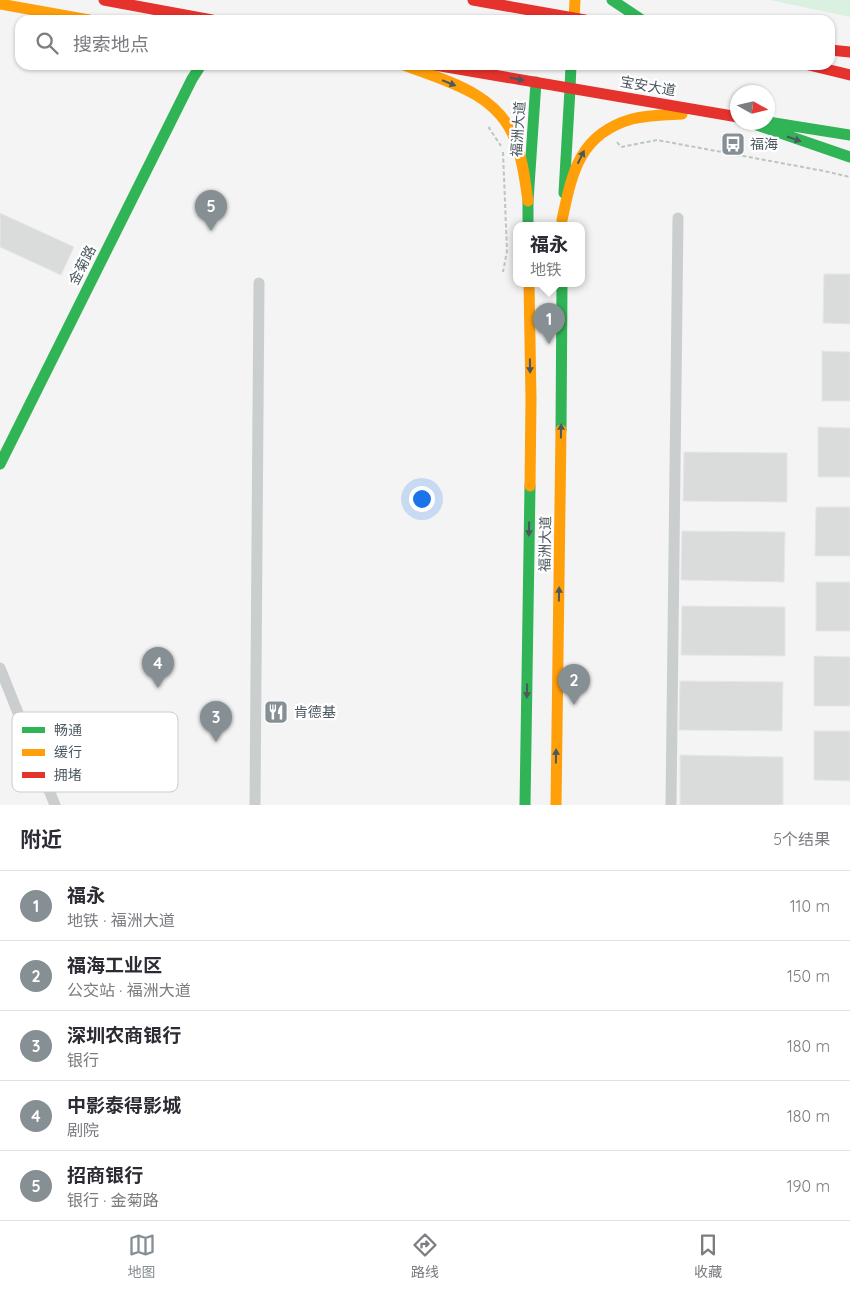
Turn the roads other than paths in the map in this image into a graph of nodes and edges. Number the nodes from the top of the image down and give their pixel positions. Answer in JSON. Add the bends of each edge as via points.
{"nodes":[{"id":1,"x":104,"y":0,"type":"edge"},
{"id":2,"x":473,"y":0,"type":"edge"},
{"id":3,"x":541,"y":0,"type":"edge"},
{"id":4,"x":575,"y":0,"type":"edge"},
{"id":5,"x":612,"y":0,"type":"edge"},
{"id":6,"x":0,"y":4,"type":"edge"},
{"id":7,"x":61,"y":15,"type":"edge"},
{"id":8,"x":185,"y":15,"type":"edge"},
{"id":9,"x":536,"y":15,"type":"edge"},
{"id":10,"x":540,"y":15,"type":"edge"},
{"id":11,"x":574,"y":15,"type":"edge"},
{"id":12,"x":634,"y":15,"type":"edge"},
{"id":13,"x":835,"y":50,"type":"edge"},
{"id":14,"x":850,"y":52,"type":"edge"},
{"id":15,"x":191,"y":70,"type":"edge"},
{"id":16,"x":198,"y":70,"type":"edge"},
{"id":17,"x":417,"y":70,"type":"edge"},
{"id":18,"x":474,"y":70,"type":"edge"},
{"id":19,"x":571,"y":70,"type":"edge"},
{"id":20,"x":830,"y":70,"type":"edge"},
{"id":21,"x":850,"y":75,"type":"edge"},
{"id":22,"x":536,"y":78,"type":"junction"},
{"id":23,"x":192,"y":79,"type":"junction"},
{"id":24,"x":570,"y":88,"type":"junction"},
{"id":25,"x":730,"y":116,"type":"edge"},
{"id":26,"x":730,"y":117,"type":"edge"},
{"id":27,"x":775,"y":123,"type":"edge"},
{"id":28,"x":771,"y":130,"type":"edge"},
{"id":29,"x":850,"y":135,"type":"edge"},
{"id":30,"x":850,"y":157,"type":"edge"},
{"id":31,"x":528,"y":201,"type":"junction"},
{"id":32,"x":678,"y":218,"type":"dead end"},
{"id":33,"x":528,"y":222,"type":"edge"},
{"id":34,"x":562,"y":222,"type":"edge"},
{"id":35,"x":259,"y":283,"type":"dead end"},
{"id":36,"x":529,"y":287,"type":"edge"},
{"id":37,"x":562,"y":287,"type":"edge"},
{"id":38,"x":0,"y":464,"type":"edge"},
{"id":39,"x":0,"y":668,"type":"edge"},
{"id":40,"x":18,"y":712,"type":"edge"},
{"id":41,"x":50,"y":792,"type":"edge"},
{"id":42,"x":55,"y":805,"type":"edge"},
{"id":43,"x":255,"y":805,"type":"edge"},
{"id":44,"x":525,"y":805,"type":"edge"},
{"id":45,"x":556,"y":805,"type":"edge"},
{"id":46,"x":671,"y":805,"type":"edge"}],
"edges":[{"from":1,"to":8,"type":"main road"},
{"from":2,"to":9,"type":"main road"},
{"from":3,"to":10,"type":"main road"},
{"from":4,"to":11,"type":"main road"},
{"from":5,"to":12,"type":"main road"},
{"from":6,"to":7,"type":"main road"},
{"from":13,"to":14,"type":"main road"},
{"from":15,"to":23,"type":"main road"},
{"from":16,"to":23,"type":"main road","name":"金菊路"},
{"from":17,"to":31,"type":"main road","one_way":true,"via":[[468,91],[496,109],[516,143]]},
{"from":18,"to":22,"type":"main road","name":"宝安大道","one_way":true},
{"from":19,"to":24,"type":"main road"},
{"from":20,"to":21,"type":"main road"},
{"from":22,"to":24,"type":"main road","name":"宝安大道"},
{"from":22,"to":31,"type":"main road","name":"福洲大道"},
{"from":23,"to":38,"type":"main road","name":"金菊路"},
{"from":24,"to":25,"type":"main road","name":"宝安大道"},
{"from":24,"to":34,"type":"main road"},
{"from":34,"to":26,"type":"main road","one_way":true,"via":[[568,192],[584,150],[606,129],[644,117],[682,114]]},
{"from":27,"to":29,"type":"main road"},
{"from":28,"to":30,"type":"main road","one_way":true},
{"from":31,"to":33,"type":"main road","name":"福洲大道"},
{"from":32,"to":46,"type":"street"},
{"from":35,"to":43,"type":"street"},
{"from":36,"to":44,"type":"main road","name":"福洲大道","one_way":true,"via":[[531,399]]},
{"from":45,"to":37,"type":"main road","name":"福洲大道","one_way":true},
{"from":39,"to":40,"type":"street"},
{"from":41,"to":42,"type":"street"}]}
